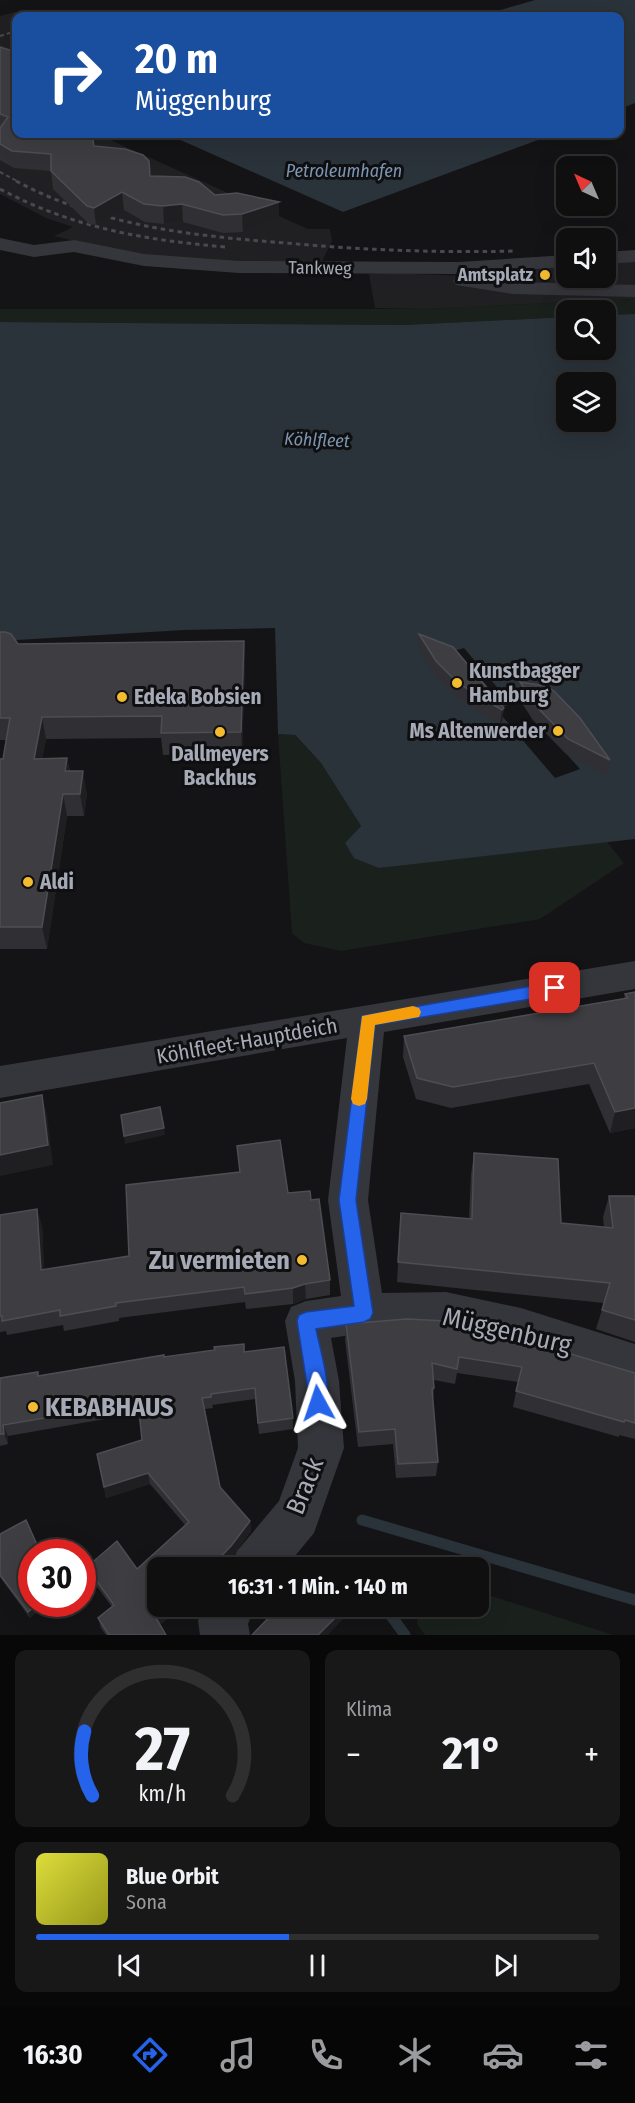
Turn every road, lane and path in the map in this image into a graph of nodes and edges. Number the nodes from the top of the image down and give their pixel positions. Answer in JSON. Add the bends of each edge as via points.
{"nodes":[{"id":1,"x":0,"y":244,"type":"edge"},
{"id":2,"x":635,"y":256,"type":"edge"},
{"id":3,"x":616,"y":257,"type":"edge"},
{"id":4,"x":556,"y":262,"type":"edge"},
{"id":5,"x":462,"y":281,"type":"dead end"},
{"id":6,"x":635,"y":291,"type":"edge"},
{"id":7,"x":635,"y":975,"type":"edge"},
{"id":8,"x":367,"y":1020,"type":"junction"},
{"id":9,"x":0,"y":1082,"type":"edge"},
{"id":10,"x":364,"y":1313,"type":"junction"},
{"id":11,"x":306,"y":1321,"type":"joint"},
{"id":12,"x":635,"y":1365,"type":"edge"},
{"id":13,"x":263,"y":1557,"type":"edge"},
{"id":14,"x":225,"y":1617,"type":"edge"},
{"id":15,"x":225,"y":1635,"type":"edge"}],
"edges":[{"from":1,"to":4,"type":"street","name":"Tankweg","via":[[34,251],[74,246],[144,260],[239,267],[447,268]]},
{"from":2,"to":3,"type":"street"},
{"from":5,"to":6,"type":"street","via":[[513,288]]},
{"from":7,"to":8,"type":"street","name":"Köhlfleet-Hauptdeich"},
{"from":8,"to":9,"type":"street","name":"Köhlfleet-Hauptdeich"},
{"from":8,"to":10,"type":"street","via":[[348,1200]]},
{"from":10,"to":11,"type":"street","name":"Müggenburg"},
{"from":10,"to":12,"type":"street","name":"Müggenburg","via":[[446,1312],[521,1329]]},
{"from":11,"to":13,"type":"street","name":"Brack","via":[[317,1381],[321,1448],[297,1516]]},
{"from":14,"to":15,"type":"street"}]}
